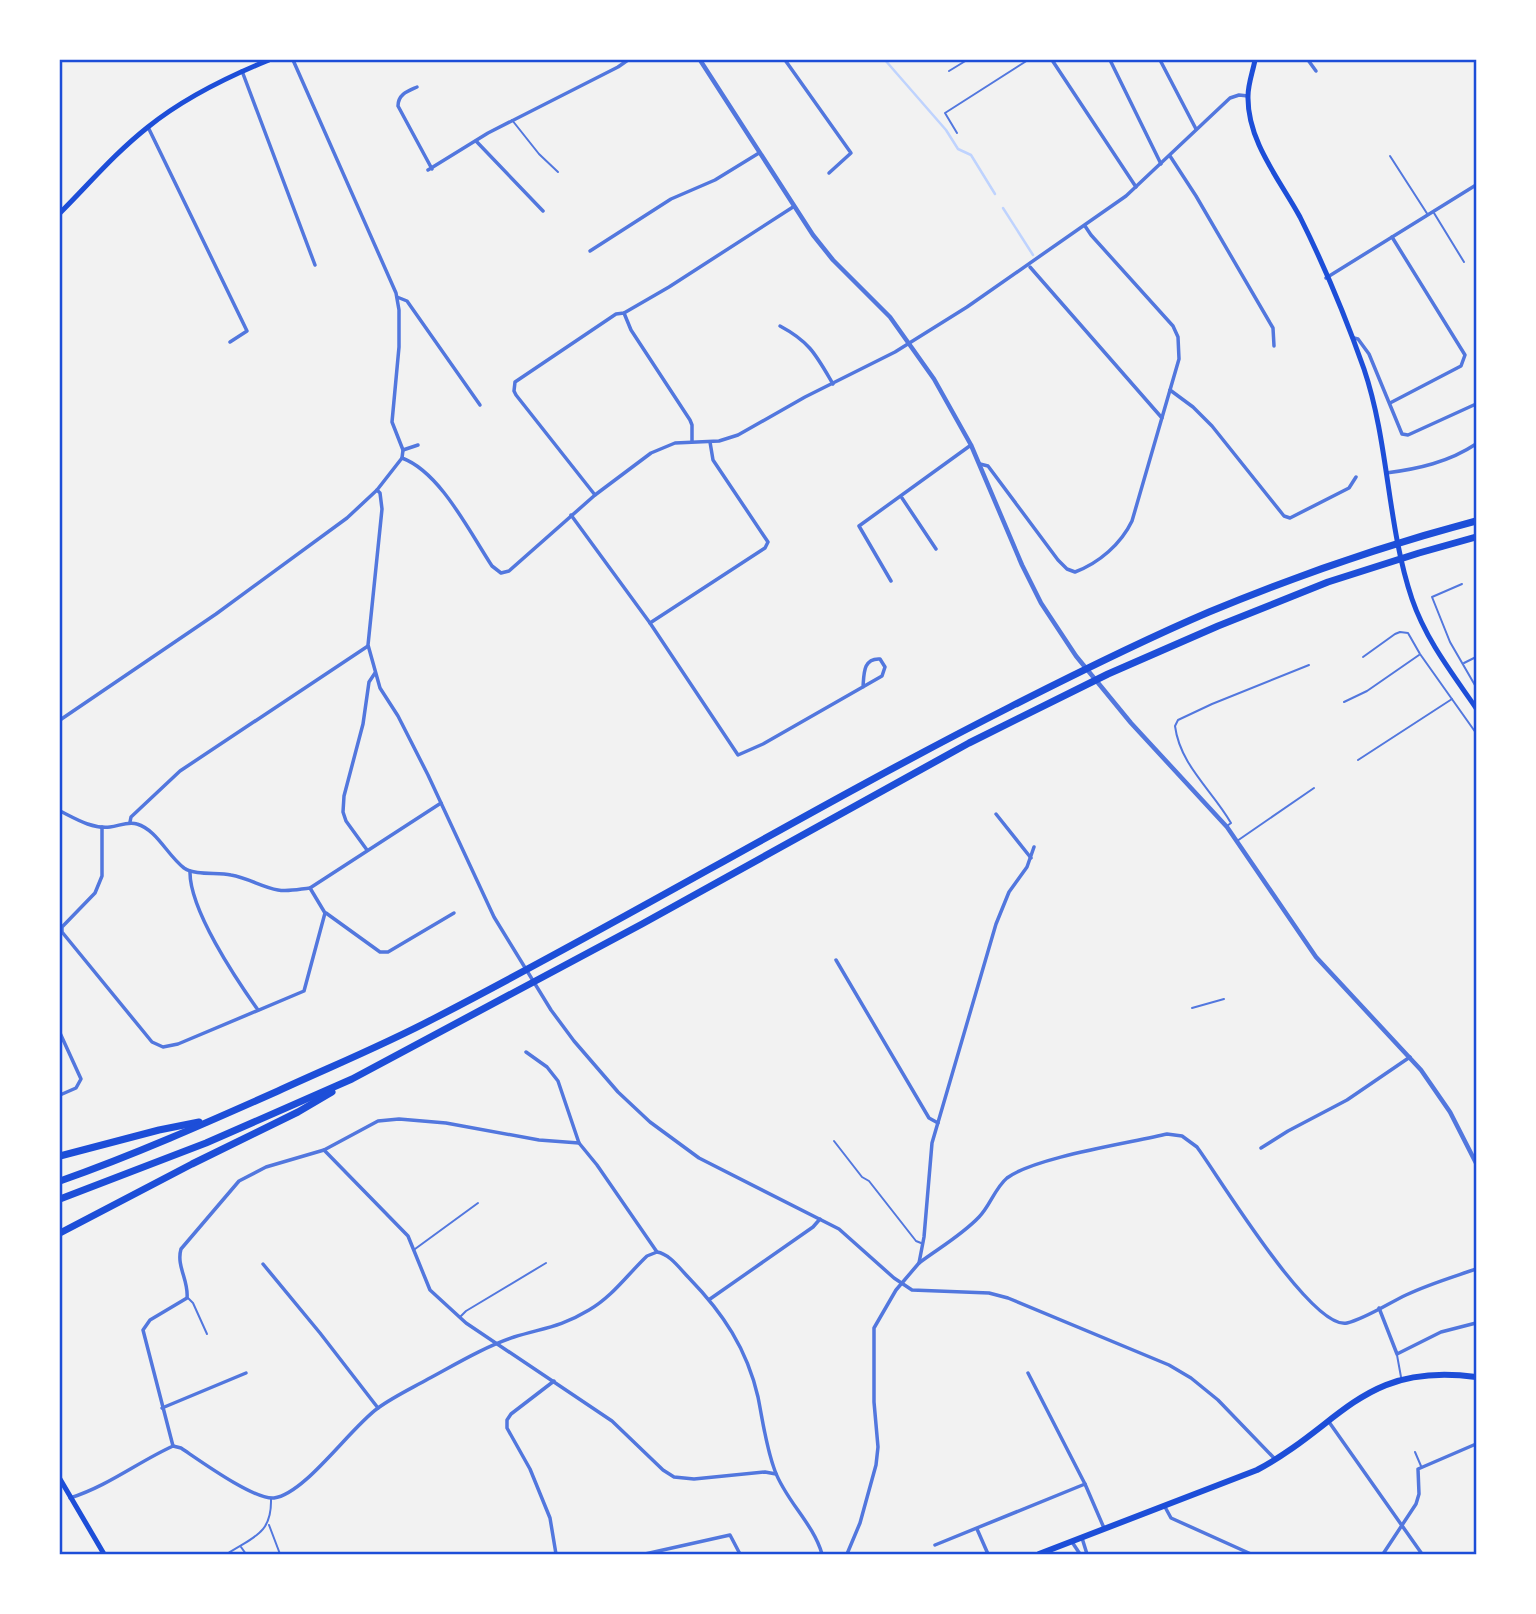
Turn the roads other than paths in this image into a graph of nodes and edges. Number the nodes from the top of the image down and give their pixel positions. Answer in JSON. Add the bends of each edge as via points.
{"nodes":[{"id":1,"x":270,"y":60,"type":"edge"},
{"id":2,"x":293,"y":60,"type":"edge"},
{"id":3,"x":628,"y":60,"type":"edge"},
{"id":4,"x":700,"y":60,"type":"edge"},
{"id":5,"x":785,"y":60,"type":"edge"},
{"id":6,"x":967,"y":60,"type":"edge"},
{"id":7,"x":1028,"y":60,"type":"edge"},
{"id":8,"x":1052,"y":60,"type":"edge"},
{"id":9,"x":1110,"y":60,"type":"edge"},
{"id":10,"x":1160,"y":60,"type":"edge"},
{"id":11,"x":1255,"y":60,"type":"edge"},
{"id":12,"x":1308,"y":60,"type":"edge"},
{"id":13,"x":259,"y":62,"type":"edge"},
{"id":14,"x":242,"y":71,"type":"junction"},
{"id":15,"x":949,"y":71,"type":"dead end"},
{"id":16,"x":1316,"y":71,"type":"dead end"},
{"id":17,"x":417,"y":86,"type":"dead end"},
{"id":18,"x":1248,"y":96,"type":"junction"},
{"id":19,"x":512,"y":120,"type":"junction"},
{"id":20,"x":148,"y":127,"type":"junction"},
{"id":21,"x":1196,"y":129,"type":"junction"},
{"id":22,"x":957,"y":133,"type":"dead end"},
{"id":23,"x":476,"y":141,"type":"junction"},
{"id":24,"x":758,"y":153,"type":"junction"},
{"id":25,"x":1170,"y":156,"type":"junction"},
{"id":26,"x":1390,"y":156,"type":"dead end"},
{"id":27,"x":1161,"y":164,"type":"junction"},
{"id":28,"x":558,"y":172,"type":"dead end"},
{"id":29,"x":829,"y":173,"type":"dead end"},
{"id":30,"x":1476,"y":185,"type":"edge"},
{"id":31,"x":1136,"y":187,"type":"junction"},
{"id":32,"x":793,"y":206,"type":"junction"},
{"id":33,"x":542,"y":211,"type":"dead end"},
{"id":34,"x":60,"y":213,"type":"edge"},
{"id":35,"x":1431,"y":214,"type":"junction"},
{"id":36,"x":1085,"y":226,"type":"junction"},
{"id":37,"x":1392,"y":237,"type":"junction"},
{"id":38,"x":590,"y":251,"type":"dead end"},
{"id":39,"x":1464,"y":262,"type":"dead end"},
{"id":40,"x":315,"y":264,"type":"dead end"},
{"id":41,"x":1029,"y":266,"type":"junction"},
{"id":42,"x":1326,"y":278,"type":"junction"},
{"id":43,"x":397,"y":297,"type":"junction"},
{"id":44,"x":624,"y":313,"type":"junction"},
{"id":45,"x":780,"y":326,"type":"dead end"},
{"id":46,"x":1352,"y":338,"type":"junction"},
{"id":47,"x":230,"y":342,"type":"dead end"},
{"id":48,"x":910,"y":343,"type":"junction"},
{"id":49,"x":1274,"y":346,"type":"dead end"},
{"id":50,"x":833,"y":384,"type":"junction"},
{"id":51,"x":1170,"y":390,"type":"junction"},
{"id":52,"x":1390,"y":403,"type":"junction"},
{"id":53,"x":1476,"y":404,"type":"edge"},
{"id":54,"x":480,"y":405,"type":"dead end"},
{"id":55,"x":1162,"y":418,"type":"junction"},
{"id":56,"x":692,"y":441,"type":"junction"},
{"id":57,"x":710,"y":442,"type":"junction"},
{"id":58,"x":1476,"y":444,"type":"edge"},
{"id":59,"x":971,"y":445,"type":"junction"},
{"id":60,"x":418,"y":446,"type":"dead end"},
{"id":61,"x":403,"y":450,"type":"junction"},
{"id":62,"x":402,"y":458,"type":"junction"},
{"id":63,"x":980,"y":464,"type":"junction"},
{"id":64,"x":1386,"y":473,"type":"junction"},
{"id":65,"x":1356,"y":477,"type":"dead end"},
{"id":66,"x":377,"y":490,"type":"junction"},
{"id":67,"x":595,"y":495,"type":"junction"},
{"id":68,"x":902,"y":498,"type":"junction"},
{"id":69,"x":571,"y":515,"type":"junction"},
{"id":70,"x":1476,"y":521,"type":"edge"},
{"id":71,"x":1476,"y":537,"type":"edge"},
{"id":72,"x":936,"y":549,"type":"dead end"},
{"id":73,"x":891,"y":581,"type":"dead end"},
{"id":74,"x":1462,"y":584,"type":"dead end"},
{"id":75,"x":650,"y":622,"type":"junction"},
{"id":76,"x":368,"y":645,"type":"junction"},
{"id":77,"x":1420,"y":654,"type":"junction"},
{"id":78,"x":1363,"y":657,"type":"dead end"},
{"id":79,"x":1476,"y":657,"type":"edge"},
{"id":80,"x":1463,"y":664,"type":"junction"},
{"id":81,"x":1309,"y":665,"type":"dead end"},
{"id":82,"x":375,"y":673,"type":"junction"},
{"id":83,"x":863,"y":687,"type":"junction"},
{"id":84,"x":1476,"y":687,"type":"edge"},
{"id":85,"x":1453,"y":699,"type":"junction"},
{"id":86,"x":1344,"y":702,"type":"dead end"},
{"id":87,"x":1476,"y":708,"type":"edge"},
{"id":88,"x":60,"y":720,"type":"edge"},
{"id":89,"x":1476,"y":733,"type":"edge"},
{"id":90,"x":1358,"y":760,"type":"dead end"},
{"id":91,"x":1314,"y":788,"type":"dead end"},
{"id":92,"x":441,"y":803,"type":"junction"},
{"id":93,"x":60,"y":811,"type":"edge"},
{"id":94,"x":996,"y":814,"type":"dead end"},
{"id":95,"x":130,"y":822,"type":"junction"},
{"id":96,"x":102,"y":827,"type":"junction"},
{"id":97,"x":1227,"y":827,"type":"junction"},
{"id":98,"x":1237,"y":841,"type":"junction"},
{"id":99,"x":1034,"y":847,"type":"dead end"},
{"id":100,"x":367,"y":850,"type":"junction"},
{"id":101,"x":1031,"y":858,"type":"junction"},
{"id":102,"x":190,"y":871,"type":"junction"},
{"id":103,"x":310,"y":888,"type":"junction"},
{"id":104,"x":326,"y":913,"type":"junction"},
{"id":105,"x":454,"y":913,"type":"dead end"},
{"id":106,"x":836,"y":960,"type":"dead end"},
{"id":107,"x":1224,"y":999,"type":"dead end"},
{"id":108,"x":1192,"y":1008,"type":"dead end"},
{"id":109,"x":258,"y":1010,"type":"junction"},
{"id":110,"x":60,"y":1033,"type":"edge"},
{"id":111,"x":526,"y":1052,"type":"dead end"},
{"id":112,"x":1410,"y":1057,"type":"junction"},
{"id":113,"x":352,"y":1079,"type":"junction"},
{"id":114,"x":60,"y":1095,"type":"edge"},
{"id":115,"x":211,"y":1121,"type":"junction"},
{"id":116,"x":938,"y":1123,"type":"junction"},
{"id":117,"x":834,"y":1141,"type":"dead end"},
{"id":118,"x":579,"y":1143,"type":"junction"},
{"id":119,"x":1261,"y":1148,"type":"dead end"},
{"id":120,"x":324,"y":1150,"type":"junction"},
{"id":121,"x":60,"y":1156,"type":"edge"},
{"id":122,"x":1476,"y":1163,"type":"edge"},
{"id":123,"x":60,"y":1181,"type":"edge"},
{"id":124,"x":60,"y":1200,"type":"edge"},
{"id":125,"x":478,"y":1203,"type":"dead end"},
{"id":126,"x":820,"y":1219,"type":"junction"},
{"id":127,"x":60,"y":1233,"type":"edge"},
{"id":128,"x":922,"y":1244,"type":"junction"},
{"id":129,"x":415,"y":1249,"type":"junction"},
{"id":130,"x":657,"y":1252,"type":"junction"},
{"id":131,"x":546,"y":1263,"type":"dead end"},
{"id":132,"x":919,"y":1263,"type":"junction"},
{"id":133,"x":263,"y":1264,"type":"dead end"},
{"id":134,"x":1476,"y":1269,"type":"edge"},
{"id":135,"x":901,"y":1283,"type":"junction"},
{"id":136,"x":187,"y":1298,"type":"junction"},
{"id":137,"x":710,"y":1299,"type":"junction"},
{"id":138,"x":1379,"y":1308,"type":"junction"},
{"id":139,"x":460,"y":1318,"type":"junction"},
{"id":140,"x":1476,"y":1323,"type":"edge"},
{"id":141,"x":207,"y":1334,"type":"dead end"},
{"id":142,"x":497,"y":1344,"type":"junction"},
{"id":143,"x":1397,"y":1354,"type":"junction"},
{"id":144,"x":246,"y":1373,"type":"dead end"},
{"id":145,"x":1028,"y":1373,"type":"dead end"},
{"id":146,"x":1476,"y":1377,"type":"edge"},
{"id":147,"x":1401,"y":1379,"type":"junction"},
{"id":148,"x":554,"y":1381,"type":"junction"},
{"id":149,"x":162,"y":1408,"type":"junction"},
{"id":150,"x":378,"y":1408,"type":"junction"},
{"id":151,"x":1328,"y":1420,"type":"junction"},
{"id":152,"x":1476,"y":1444,"type":"edge"},
{"id":153,"x":173,"y":1446,"type":"junction"},
{"id":154,"x":1415,"y":1452,"type":"dead end"},
{"id":155,"x":1276,"y":1459,"type":"junction"},
{"id":156,"x":1422,"y":1467,"type":"junction"},
{"id":157,"x":776,"y":1474,"type":"junction"},
{"id":158,"x":60,"y":1479,"type":"edge"},
{"id":159,"x":1085,"y":1484,"type":"junction"},
{"id":160,"x":62,"y":1488,"type":"edge"},
{"id":161,"x":70,"y":1498,"type":"junction"},
{"id":162,"x":271,"y":1498,"type":"junction"},
{"id":163,"x":1165,"y":1507,"type":"junction"},
{"id":164,"x":268,"y":1524,"type":"junction"},
{"id":165,"x":1403,"y":1525,"type":"junction"},
{"id":166,"x":977,"y":1529,"type":"junction"},
{"id":167,"x":1105,"y":1530,"type":"junction"},
{"id":168,"x":1082,"y":1538,"type":"junction"},
{"id":169,"x":1072,"y":1542,"type":"junction"},
{"id":170,"x":935,"y":1545,"type":"dead end"},
{"id":171,"x":241,"y":1546,"type":"junction"},
{"id":172,"x":104,"y":1555,"type":"edge"},
{"id":173,"x":227,"y":1555,"type":"edge"},
{"id":174,"x":246,"y":1555,"type":"edge"},
{"id":175,"x":280,"y":1555,"type":"edge"},
{"id":176,"x":556,"y":1555,"type":"edge"},
{"id":177,"x":645,"y":1555,"type":"edge"},
{"id":178,"x":740,"y":1555,"type":"edge"},
{"id":179,"x":822,"y":1555,"type":"edge"},
{"id":180,"x":847,"y":1555,"type":"edge"},
{"id":181,"x":988,"y":1555,"type":"edge"},
{"id":182,"x":1039,"y":1555,"type":"edge"},
{"id":183,"x":1080,"y":1555,"type":"edge"},
{"id":184,"x":1087,"y":1555,"type":"edge"},
{"id":185,"x":1251,"y":1555,"type":"edge"},
{"id":186,"x":1382,"y":1555,"type":"edge"},
{"id":187,"x":1422,"y":1555,"type":"edge"}],
"edges":[{"from":1,"to":13,"type":"main road"},
{"from":2,"to":43,"type":"street"},
{"from":3,"to":19,"type":"street"},
{"from":4,"to":24,"type":"street"},
{"from":5,"to":29,"type":"street","via":[[851,153]]},
{"from":6,"to":15,"type":"lane"},
{"from":7,"to":22,"type":"lane","via":[[945,113]]},
{"from":8,"to":31,"type":"street"},
{"from":9,"to":27,"type":"street"},
{"from":10,"to":21,"type":"street"},
{"from":11,"to":18,"type":"main road"},
{"from":12,"to":16,"type":"street"},
{"from":13,"to":14,"type":"main road"},
{"from":14,"to":20,"type":"main road"},
{"from":14,"to":40,"type":"street"},
{"from":17,"to":23,"type":"street","via":[[401,95],[398,106],[430,169]]},
{"from":18,"to":21,"type":"street","via":[[1230,98]]},
{"from":18,"to":42,"type":"main road","via":[[1258,143],[1300,218]]},
{"from":19,"to":23,"type":"street"},
{"from":19,"to":28,"type":"lane"},
{"from":20,"to":34,"type":"main road"},
{"from":20,"to":47,"type":"street","via":[[247,331]]},
{"from":21,"to":25,"type":"street"},
{"from":23,"to":33,"type":"street"},
{"from":24,"to":32,"type":"street"},
{"from":24,"to":38,"type":"street","via":[[728,173],[671,199]]},
{"from":25,"to":27,"type":"street"},
{"from":25,"to":49,"type":"street","via":[[1273,328]]},
{"from":26,"to":35,"type":"lane"},
{"from":27,"to":31,"type":"street"},
{"from":30,"to":35,"type":"street"},
{"from":31,"to":36,"type":"street"},
{"from":32,"to":44,"type":"street"},
{"from":32,"to":48,"type":"street","via":[[833,260]]},
{"from":35,"to":37,"type":"street"},
{"from":35,"to":39,"type":"lane"},
{"from":36,"to":41,"type":"street"},
{"from":36,"to":51,"type":"street","via":[[1176,331],[1180,353]]},
{"from":37,"to":42,"type":"street"},
{"from":37,"to":52,"type":"street","via":[[1465,355],[1461,366]]},
{"from":41,"to":48,"type":"street"},
{"from":41,"to":55,"type":"street"},
{"from":42,"to":46,"type":"main road"},
{"from":43,"to":54,"type":"street","via":[[407,301]]},
{"from":43,"to":61,"type":"street","via":[[399,347],[392,422]]},
{"from":44,"to":56,"type":"street","via":[[692,425]]},
{"from":44,"to":67,"type":"street","via":[[543,362],[514,388]]},
{"from":45,"to":50,"type":"street","via":[[807,343]]},
{"from":46,"to":52,"type":"street","via":[[1363,345]]},
{"from":46,"to":64,"type":"main road","via":[[1365,373]]},
{"from":48,"to":50,"type":"street"},
{"from":48,"to":59,"type":"street"},
{"from":50,"to":57,"type":"street","via":[[738,435]]},
{"from":51,"to":55,"type":"street"},
{"from":51,"to":65,"type":"street","via":[[1212,426],[1284,516],[1290,518],[1349,488]]},
{"from":52,"to":53,"type":"street","via":[[1402,434],[1408,435]]},
{"from":55,"to":63,"type":"street","via":[[1125,536],[1075,572],[1067,569],[988,466]]},
{"from":56,"to":57,"type":"street"},
{"from":56,"to":67,"type":"street","via":[[657,450]]},
{"from":57,"to":75,"type":"street","via":[[713,460],[768,542]]},
{"from":58,"to":64,"type":"street","via":[[1431,465]]},
{"from":59,"to":63,"type":"street"},
{"from":59,"to":68,"type":"street"},
{"from":60,"to":61,"type":"street"},
{"from":61,"to":62,"type":"street"},
{"from":62,"to":66,"type":"street"},
{"from":62,"to":69,"type":"street","via":[[427,472],[501,573],[509,571]]},
{"from":63,"to":97,"type":"street","via":[[1022,565],[1058,630],[1108,697]]},
{"from":64,"to":87,"type":"main road","via":[[1417,613]]},
{"from":66,"to":76,"type":"street","via":[[382,509]]},
{"from":66,"to":88,"type":"street","via":[[300,553]]},
{"from":67,"to":69,"type":"street"},
{"from":68,"to":72,"type":"street"},
{"from":68,"to":73,"type":"street","via":[[859,526]]},
{"from":69,"to":75,"type":"street"},
{"from":70,"to":115,"type":"highway","via":[[1327,566],[1208,612],[1092,665],[431,1020]]},
{"from":71,"to":113,"type":"highway","via":[[1328,582],[1108,674],[969,743]]},
{"from":74,"to":80,"type":"lane","via":[[1432,597]]},
{"from":75,"to":83,"type":"street","via":[[738,755]]},
{"from":76,"to":82,"type":"street"},
{"from":76,"to":95,"type":"street","via":[[180,771]]},
{"from":77,"to":78,"type":"lane","via":[[1405,632]]},
{"from":77,"to":85,"type":"lane"},
{"from":77,"to":86,"type":"lane"},
{"from":79,"to":80,"type":"lane"},
{"from":80,"to":84,"type":"lane"},
{"from":81,"to":97,"type":"lane","via":[[1178,720],[1175,726],[1187,762],[1222,806],[1231,823]]},
{"from":82,"to":92,"type":"street"},
{"from":82,"to":100,"type":"street","via":[[369,682],[343,812]]},
{"from":83,"to":83,"type":"street","via":[[867,663],[880,659],[884,672]]},
{"from":85,"to":89,"type":"lane"},
{"from":85,"to":90,"type":"lane"},
{"from":91,"to":98,"type":"lane"},
{"from":92,"to":100,"type":"street"},
{"from":92,"to":126,"type":"street","via":[[500,927],[551,1010],[603,1075],[650,1122],[699,1158]]},
{"from":93,"to":96,"type":"street"},
{"from":94,"to":101,"type":"street"},
{"from":95,"to":96,"type":"street"},
{"from":95,"to":102,"type":"street","via":[[150,830],[172,858]]},
{"from":96,"to":109,"type":"street","via":[[102,876],[62,932],[152,1042],[163,1047],[178,1044]]},
{"from":97,"to":98,"type":"street"},
{"from":98,"to":112,"type":"street","via":[[1304,942]]},
{"from":99,"to":101,"type":"street"},
{"from":100,"to":103,"type":"street"},
{"from":101,"to":116,"type":"street","via":[[1009,892],[996,924]]},
{"from":102,"to":103,"type":"street","via":[[229,874],[278,890]]},
{"from":102,"to":109,"type":"street","via":[[190,882],[215,942]]},
{"from":103,"to":104,"type":"street"},
{"from":104,"to":105,"type":"street","via":[[380,952],[388,952]]},
{"from":104,"to":109,"type":"street","via":[[304,991]]},
{"from":106,"to":116,"type":"street","via":[[929,1118]]},
{"from":107,"to":108,"type":"lane"},
{"from":110,"to":114,"type":"street","via":[[81,1079],[76,1088]]},
{"from":111,"to":118,"type":"street","via":[[558,1080]]},
{"from":112,"to":119,"type":"street","via":[[1347,1100]]},
{"from":112,"to":122,"type":"street","via":[[1441,1096]]},
{"from":113,"to":124,"type":"highway"},
{"from":113,"to":127,"type":"highway","via":[[298,1112]]},
{"from":115,"to":121,"type":"highway"},
{"from":115,"to":123,"type":"highway"},
{"from":116,"to":128,"type":"street","via":[[929,1164]]},
{"from":117,"to":128,"type":"lane"},
{"from":118,"to":120,"type":"street","via":[[388,1119],[373,1122]]},
{"from":118,"to":130,"type":"street"},
{"from":120,"to":129,"type":"street","via":[[401,1227]]},
{"from":120,"to":136,"type":"street","via":[[286,1159],[235,1184],[179,1252]]},
{"from":125,"to":129,"type":"lane"},
{"from":126,"to":135,"type":"street","via":[[847,1234]]},
{"from":126,"to":137,"type":"street"},
{"from":128,"to":132,"type":"street"},
{"from":129,"to":139,"type":"street","via":[[430,1290]]},
{"from":130,"to":137,"type":"street","via":[[667,1255]]},
{"from":130,"to":142,"type":"street","via":[[647,1256],[590,1310]]},
{"from":131,"to":139,"type":"lane"},
{"from":132,"to":135,"type":"street"},
{"from":132,"to":138,"type":"street","via":[[972,1224],[1002,1183],[1017,1172],[1174,1134],[1196,1147],[1280,1268],[1318,1311],[1345,1324]]},
{"from":133,"to":150,"type":"street"},
{"from":134,"to":138,"type":"street"},
{"from":135,"to":155,"type":"street","via":[[918,1291],[989,1293],[1008,1298],[1169,1364],[1211,1393]]},
{"from":135,"to":180,"type":"street","via":[[874,1328],[876,1465]]},
{"from":136,"to":141,"type":"lane"},
{"from":136,"to":149,"type":"street","via":[[146,1323],[143,1334]]},
{"from":137,"to":157,"type":"street","via":[[747,1361]]},
{"from":138,"to":143,"type":"street"},
{"from":139,"to":142,"type":"street"},
{"from":140,"to":143,"type":"street","via":[[1441,1332]]},
{"from":142,"to":148,"type":"street"},
{"from":142,"to":150,"type":"street"},
{"from":143,"to":147,"type":"lane"},
{"from":144,"to":149,"type":"street"},
{"from":145,"to":159,"type":"street"},
{"from":146,"to":147,"type":"main road","via":[[1437,1374]]},
{"from":147,"to":151,"type":"main road","via":[[1358,1397]]},
{"from":148,"to":157,"type":"street","via":[[612,1421],[674,1476]]},
{"from":148,"to":176,"type":"street","via":[[511,1414],[507,1428],[550,1518]]},
{"from":149,"to":153,"type":"street"},
{"from":150,"to":162,"type":"street","via":[[310,1476]]},
{"from":151,"to":155,"type":"main road"},
{"from":151,"to":165,"type":"street"},
{"from":152,"to":156,"type":"street"},
{"from":153,"to":161,"type":"street","via":[[112,1481]]},
{"from":153,"to":162,"type":"street"},
{"from":154,"to":156,"type":"lane"},
{"from":155,"to":163,"type":"main road"},
{"from":156,"to":165,"type":"street","via":[[1417,1472],[1419,1494]]},
{"from":157,"to":179,"type":"street"},
{"from":158,"to":160,"type":"main road"},
{"from":159,"to":166,"type":"street"},
{"from":159,"to":167,"type":"street"},
{"from":160,"to":161,"type":"main road"},
{"from":161,"to":172,"type":"main road"},
{"from":162,"to":164,"type":"lane"},
{"from":163,"to":167,"type":"main road"},
{"from":163,"to":185,"type":"street","via":[[1171,1518]]},
{"from":164,"to":171,"type":"lane"},
{"from":164,"to":175,"type":"lane"},
{"from":165,"to":186,"type":"street"},
{"from":165,"to":187,"type":"street"},
{"from":166,"to":170,"type":"street"},
{"from":166,"to":181,"type":"street"},
{"from":167,"to":168,"type":"main road"},
{"from":168,"to":169,"type":"main road"},
{"from":168,"to":184,"type":"street"},
{"from":169,"to":182,"type":"main road"},
{"from":169,"to":183,"type":"street"},
{"from":171,"to":173,"type":"lane"},
{"from":171,"to":174,"type":"lane"},
{"from":177,"to":178,"type":"street","via":[[730,1535]]}]}
